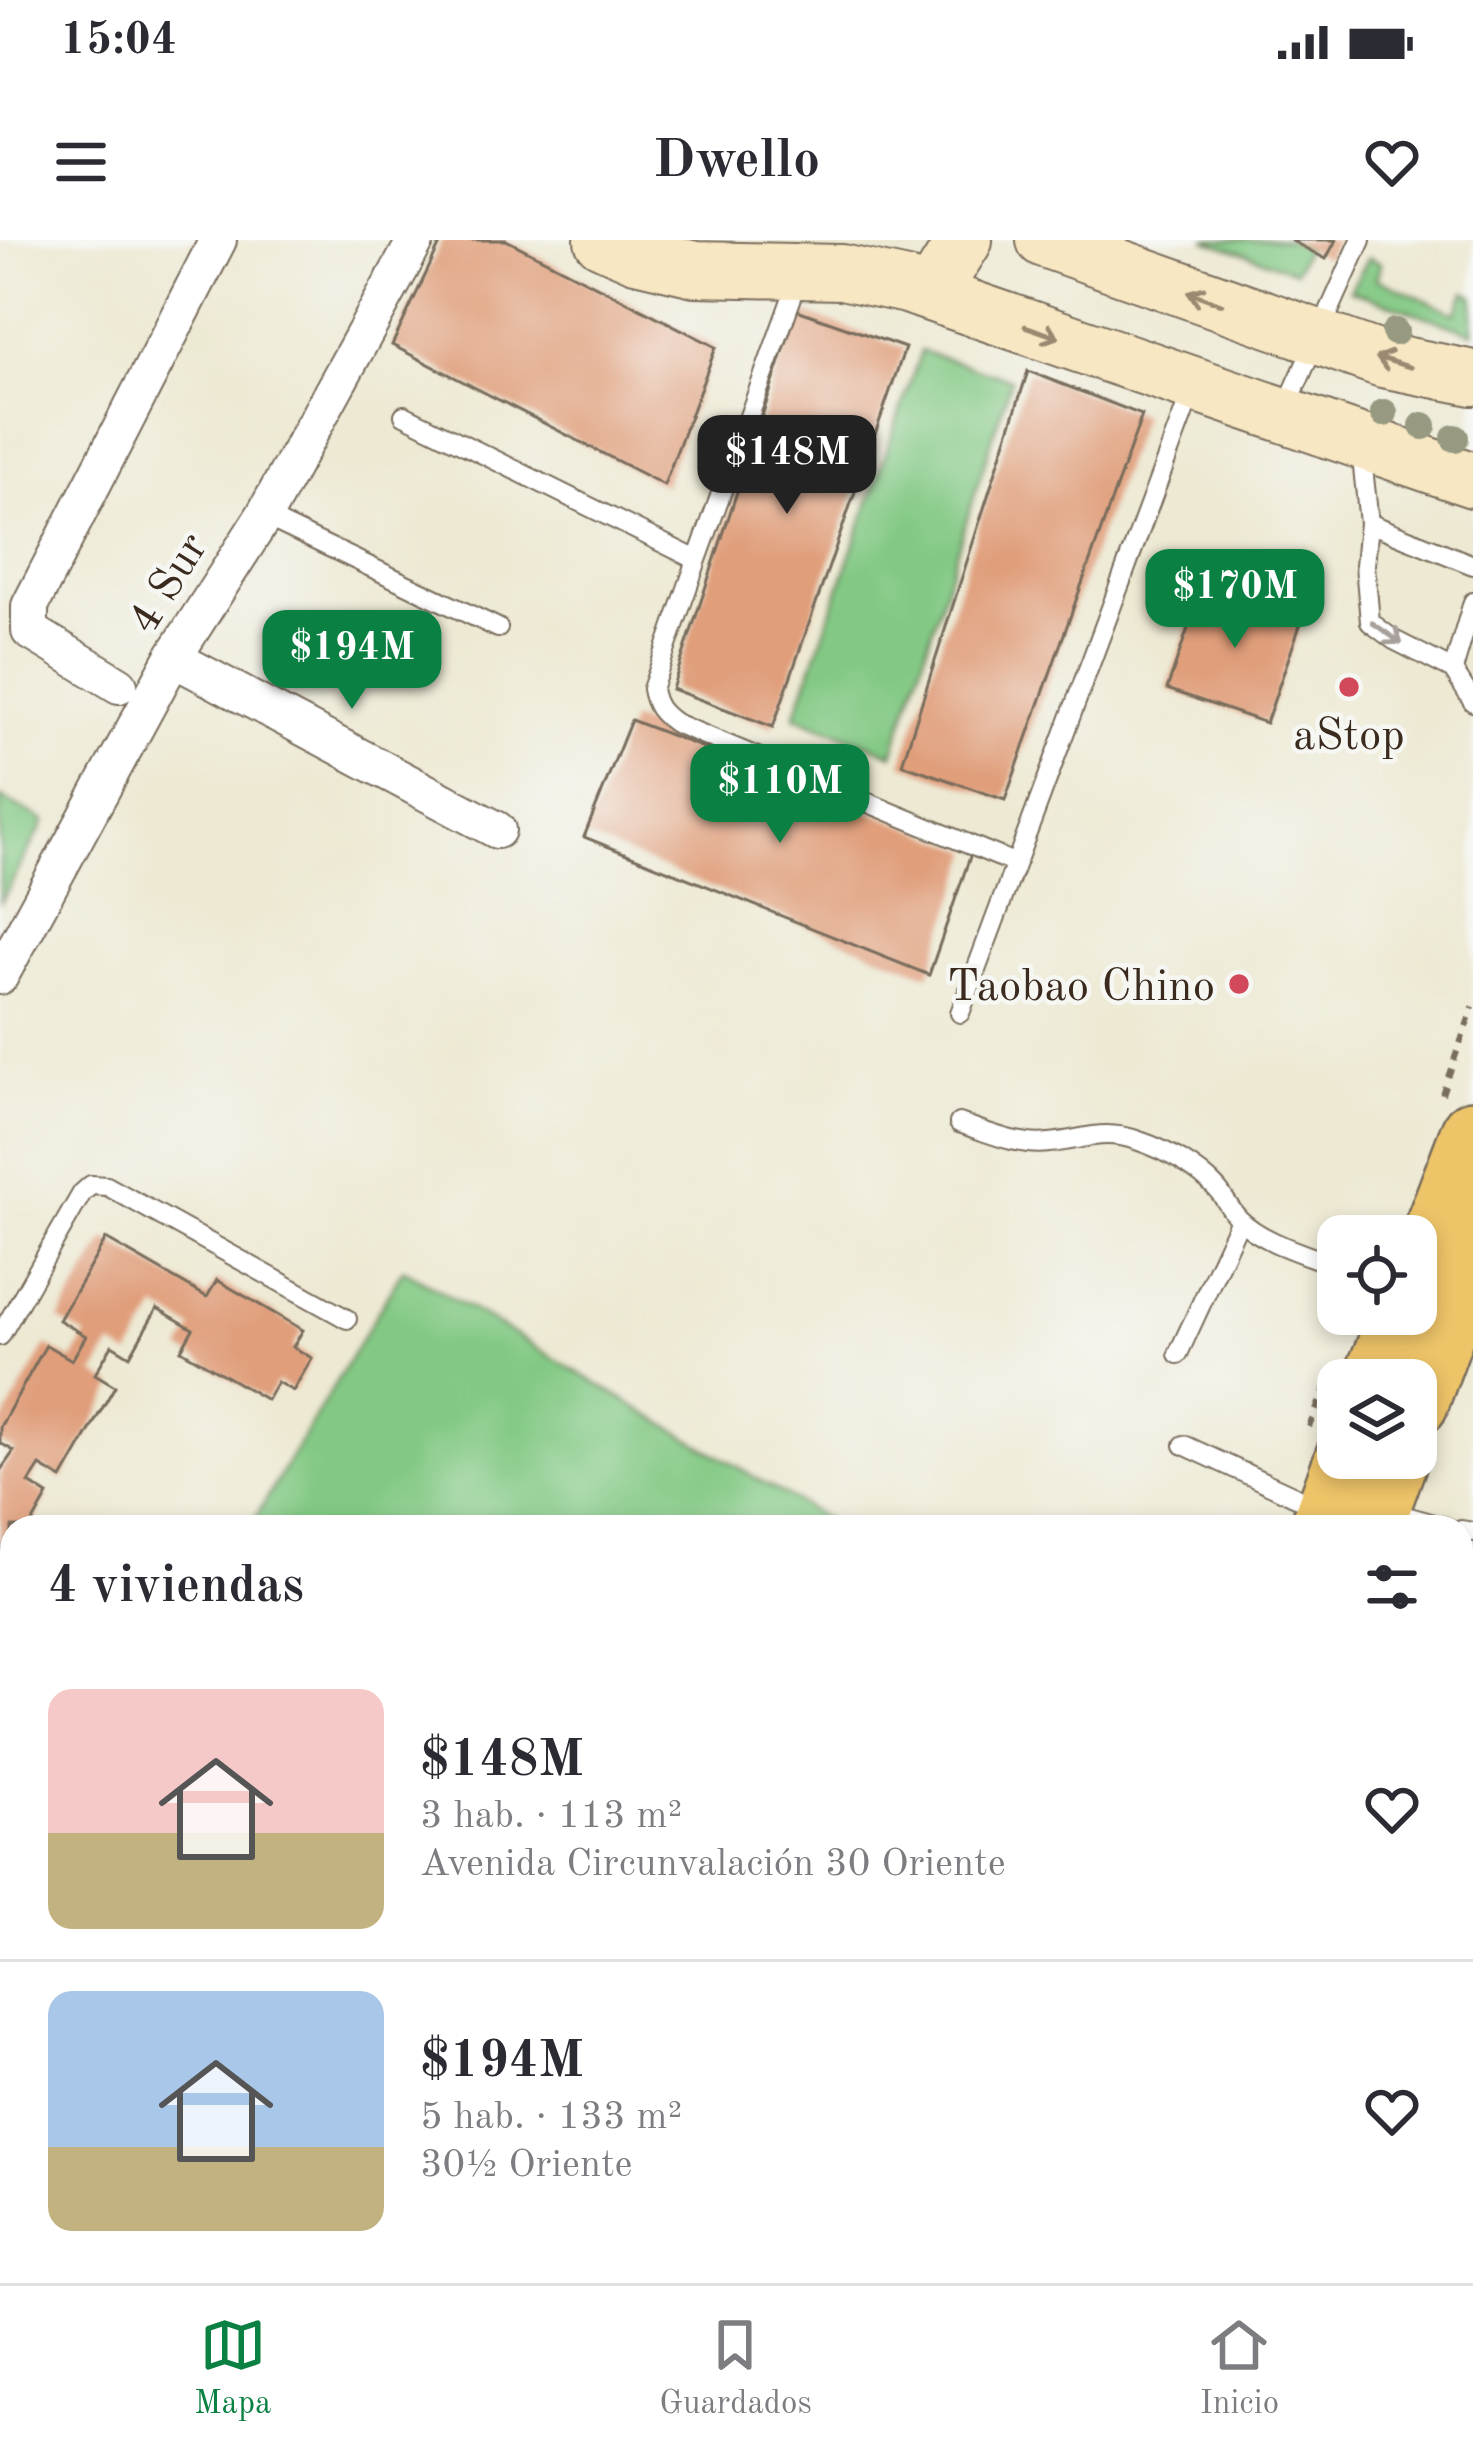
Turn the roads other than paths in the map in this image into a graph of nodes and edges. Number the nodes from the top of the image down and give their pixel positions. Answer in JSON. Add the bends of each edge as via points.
{"nodes":[{"id":1,"x":218,"y":240,"type":"edge"},
{"id":2,"x":416,"y":240,"type":"edge"},
{"id":3,"x":602,"y":240,"type":"edge"},
{"id":4,"x":965,"y":240,"type":"edge"},
{"id":5,"x":1044,"y":240,"type":"edge"},
{"id":6,"x":1361,"y":240,"type":"edge"},
{"id":7,"x":802,"y":270,"type":"junction"},
{"id":8,"x":931,"y":294,"type":"junction"},
{"id":9,"x":1315,"y":337,"type":"junction"},
{"id":10,"x":1473,"y":378,"type":"edge"},
{"id":11,"x":1194,"y":385,"type":"junction"},
{"id":12,"x":404,"y":415,"type":"dead end"},
{"id":13,"x":1284,"y":415,"type":"junction"},
{"id":14,"x":1360,"y":442,"type":"junction"},
{"id":15,"x":1473,"y":480,"type":"edge"},
{"id":16,"x":264,"y":516,"type":"junction"},
{"id":17,"x":1369,"y":523,"type":"junction"},
{"id":18,"x":698,"y":560,"type":"junction"},
{"id":19,"x":1473,"y":565,"type":"edge"},
{"id":20,"x":1473,"y":602,"type":"edge"},
{"id":21,"x":498,"y":628,"type":"dead end"},
{"id":22,"x":173,"y":658,"type":"junction"},
{"id":23,"x":1473,"y":661,"type":"edge"},
{"id":24,"x":1453,"y":670,"type":"junction"},
{"id":25,"x":119,"y":686,"type":"dead end"},
{"id":26,"x":1473,"y":702,"type":"edge"},
{"id":27,"x":497,"y":830,"type":"dead end"},
{"id":28,"x":1014,"y":862,"type":"junction"},
{"id":29,"x":0,"y":976,"type":"edge"},
{"id":30,"x":960,"y":1013,"type":"dead end"},
{"id":31,"x":959,"y":1123,"type":"dead end"},
{"id":32,"x":1473,"y":1132,"type":"edge"},
{"id":33,"x":1240,"y":1220,"type":"junction"},
{"id":34,"x":1437,"y":1226,"type":"edge"},
{"id":35,"x":1473,"y":1249,"type":"edge"},
{"id":36,"x":1317,"y":1259,"type":"edge"},
{"id":37,"x":347,"y":1319,"type":"dead end"},
{"id":38,"x":1386,"y":1335,"type":"edge"},
{"id":39,"x":0,"y":1336,"type":"edge"},
{"id":40,"x":1178,"y":1354,"type":"dead end"},
{"id":41,"x":1368,"y":1359,"type":"edge"},
{"id":42,"x":1433,"y":1359,"type":"edge"},
{"id":43,"x":1184,"y":1445,"type":"dead end"},
{"id":44,"x":1346,"y":1497,"type":"edge"},
{"id":45,"x":1406,"y":1515,"type":"edge"}],
"edges":[{"from":1,"to":25,"type":"street","via":[[27,619],[30,631]]},
{"from":2,"to":16,"type":"street","name":"4 Sur"},
{"from":3,"to":7,"type":"main road","via":[[695,269]]},
{"from":4,"to":8,"type":"main road"},
{"from":9,"to":5,"type":"main road","one_way":true,"via":[[1120,260]]},
{"from":6,"to":9,"type":"lane"},
{"from":7,"to":8,"type":"main road"},
{"from":7,"to":18,"type":"lane"},
{"from":8,"to":11,"type":"main road","one_way":true},
{"from":10,"to":9,"type":"main road","one_way":true,"via":[[1417,370]]},
{"from":9,"to":13,"type":"lane"},
{"from":11,"to":13,"type":"main road"},
{"from":11,"to":28,"type":"lane"},
{"from":12,"to":18,"type":"lane"},
{"from":13,"to":14,"type":"main road"},
{"from":14,"to":15,"type":"main road"},
{"from":14,"to":17,"type":"lane"},
{"from":16,"to":21,"type":"lane"},
{"from":16,"to":22,"type":"street","name":"4 Sur"},
{"from":17,"to":19,"type":"lane"},
{"from":17,"to":24,"type":"lane","one_way":true,"via":[[1370,622]]},
{"from":18,"to":28,"type":"lane","via":[[652,689],[662,714]]},
{"from":20,"to":24,"type":"lane"},
{"from":22,"to":27,"type":"street"},
{"from":22,"to":29,"type":"street","name":"4 Sur"},
{"from":23,"to":24,"type":"lane"},
{"from":24,"to":26,"type":"lane"},
{"from":28,"to":30,"type":"lane"},
{"from":31,"to":33,"type":"lane","via":[[1015,1140],[1110,1133],[1142,1142],[1216,1188]]},
{"from":32,"to":34,"type":"highway"},
{"from":33,"to":36,"type":"lane"},
{"from":33,"to":40,"type":"lane"},
{"from":35,"to":42,"type":"highway"},
{"from":37,"to":39,"type":"lane","via":[[107,1186],[91,1185]]},
{"from":38,"to":41,"type":"highway"},
{"from":43,"to":44,"type":"lane"},
{"from":44,"to":45,"type":"lane"}]}
